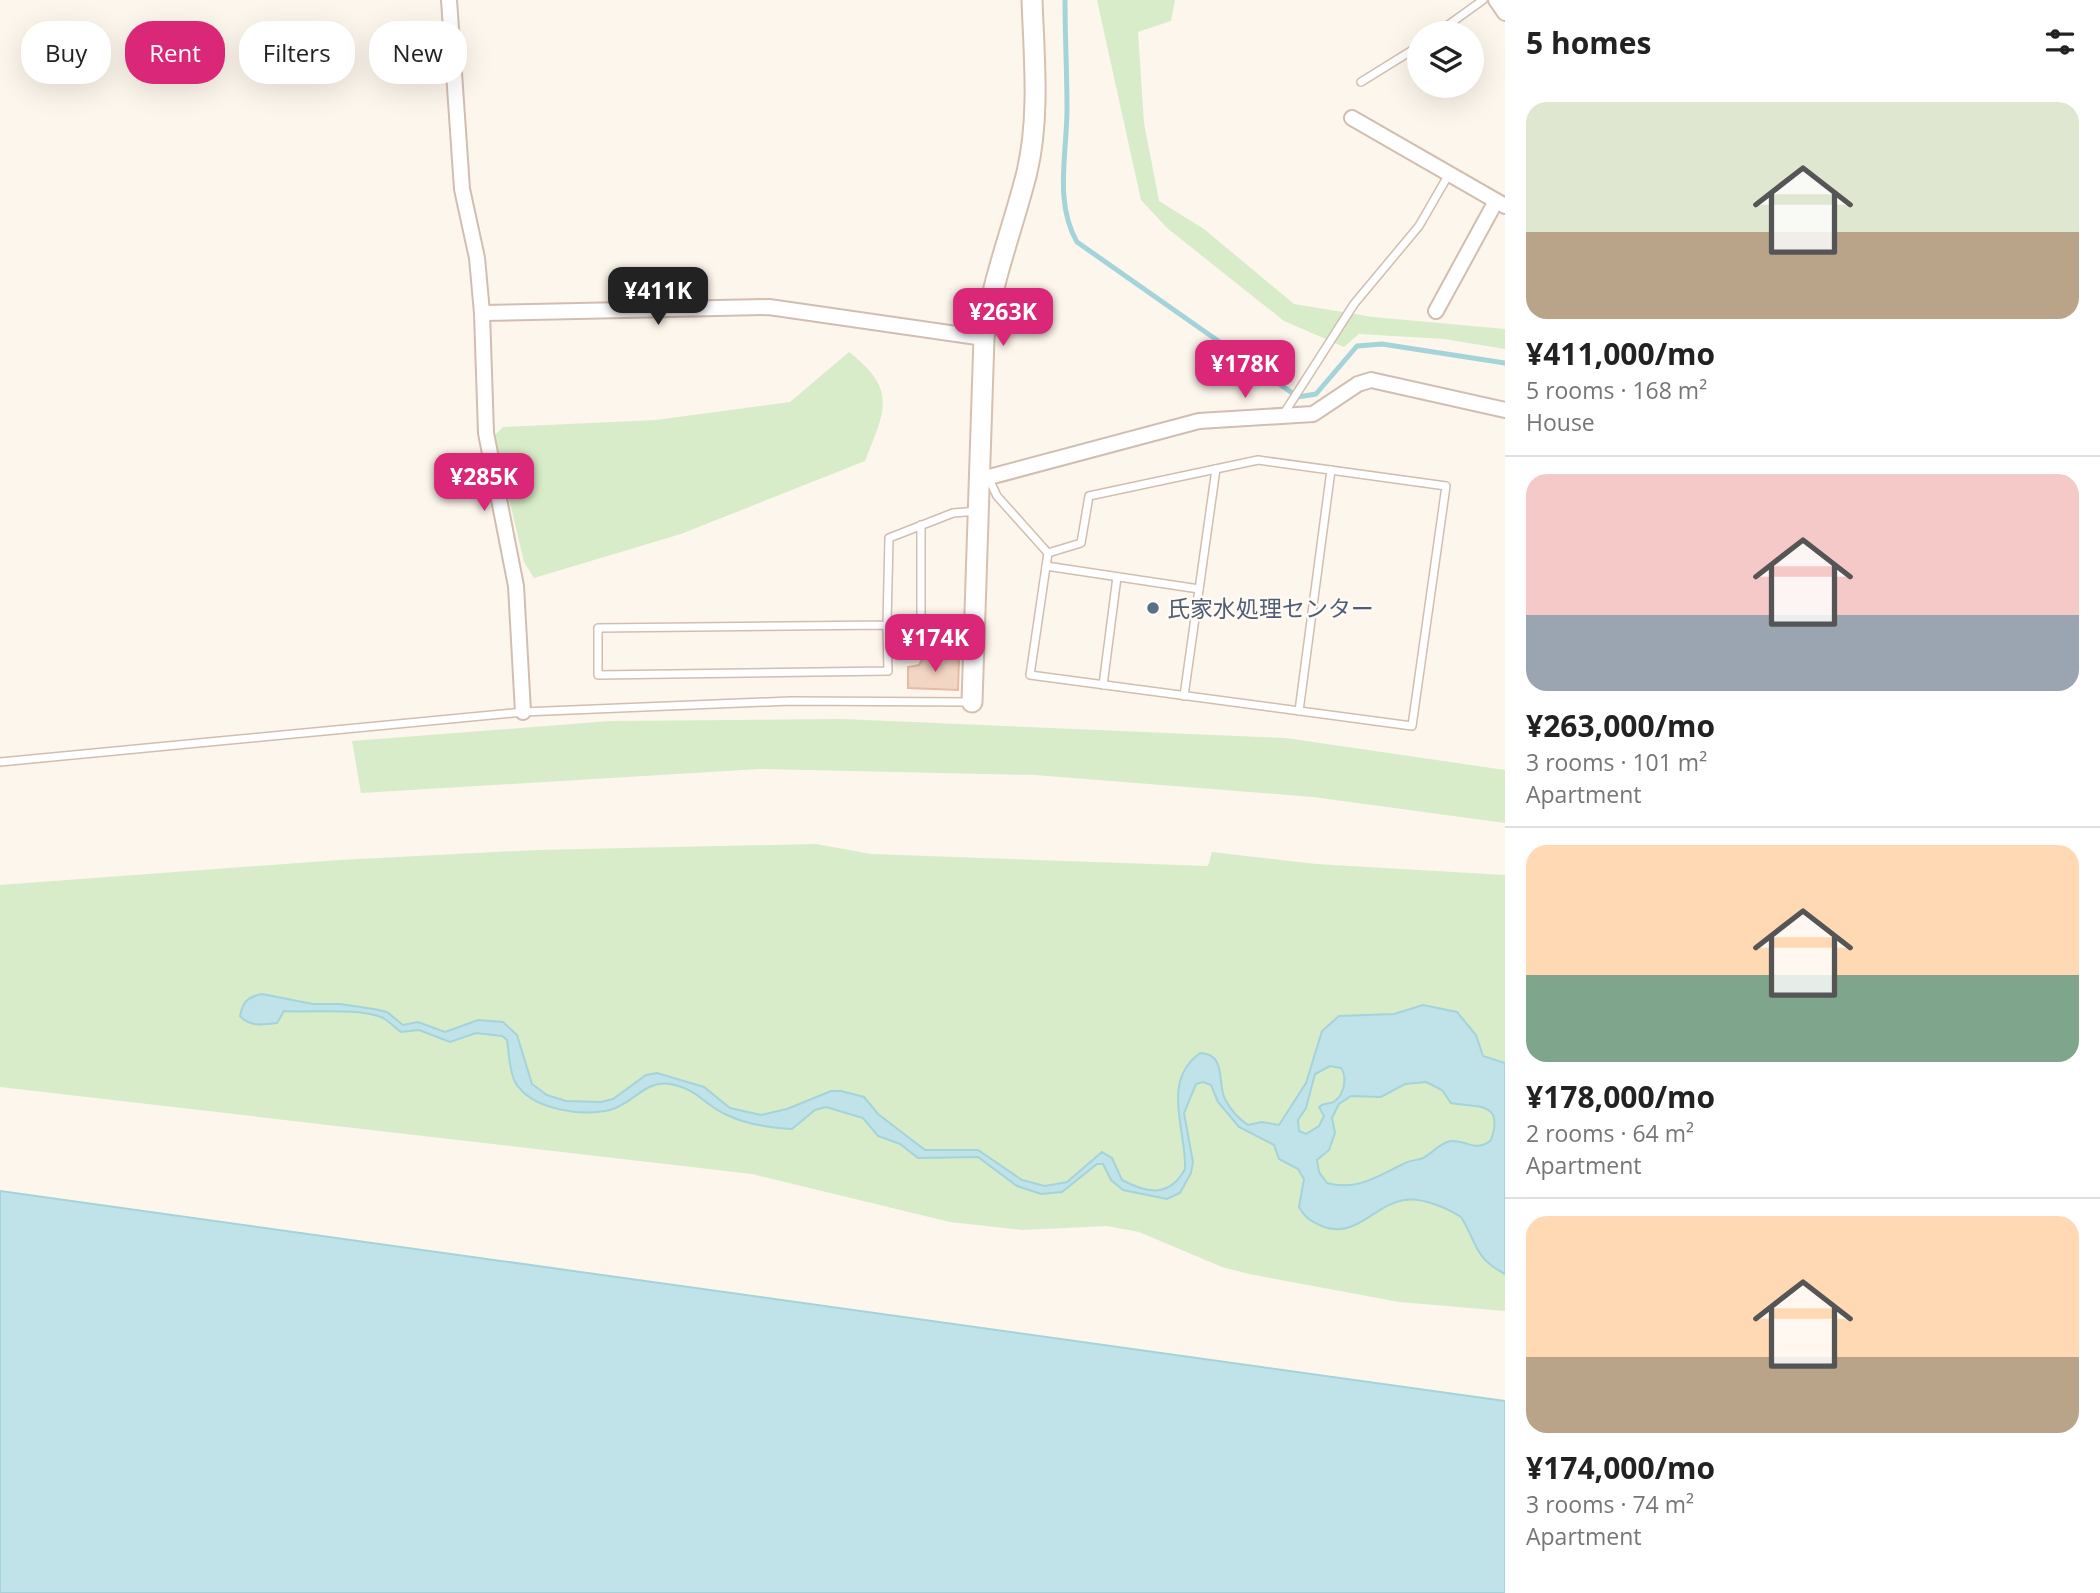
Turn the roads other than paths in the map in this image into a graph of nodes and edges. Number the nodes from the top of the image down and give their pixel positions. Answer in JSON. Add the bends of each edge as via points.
{"nodes":[{"id":1,"x":449,"y":0,"type":"edge"},
{"id":2,"x":1032,"y":0,"type":"edge"},
{"id":3,"x":1483,"y":0,"type":"edge"},
{"id":4,"x":1496,"y":0,"type":"edge"},
{"id":5,"x":1505,"y":13,"type":"edge"},
{"id":6,"x":1454,"y":21,"type":"edge"},
{"id":7,"x":1407,"y":53,"type":"edge"},
{"id":8,"x":1361,"y":82,"type":"dead end"},
{"id":9,"x":1352,"y":118,"type":"dead end"},
{"id":10,"x":1450,"y":172,"type":"junction"},
{"id":11,"x":1500,"y":203,"type":"edge"},
{"id":12,"x":1436,"y":311,"type":"dead end"},
{"id":13,"x":482,"y":313,"type":"junction"},
{"id":14,"x":984,"y":338,"type":"junction"},
{"id":15,"x":1286,"y":409,"type":"junction"},
{"id":16,"x":1505,"y":410,"type":"edge"},
{"id":17,"x":1216,"y":469,"type":"junction"},
{"id":18,"x":1331,"y":470,"type":"junction"},
{"id":19,"x":984,"y":479,"type":"junction"},
{"id":20,"x":978,"y":511,"type":"junction"},
{"id":21,"x":921,"y":525,"type":"junction"},
{"id":22,"x":1048,"y":553,"type":"junction"},
{"id":23,"x":1046,"y":566,"type":"junction"},
{"id":24,"x":1117,"y":577,"type":"junction"},
{"id":25,"x":1199,"y":589,"type":"junction"},
{"id":26,"x":887,"y":625,"type":"junction"},
{"id":27,"x":921,"y":632,"type":"junction"},
{"id":28,"x":973,"y":641,"type":"junction"},
{"id":29,"x":1103,"y":685,"type":"junction"},
{"id":30,"x":1184,"y":695,"type":"junction"},
{"id":31,"x":972,"y":702,"type":"joint"},
{"id":32,"x":1298,"y":711,"type":"junction"},
{"id":33,"x":523,"y":712,"type":"junction"},
{"id":34,"x":0,"y":762,"type":"edge"}],
"edges":[{"from":1,"to":13,"type":"street","via":[[462,189],[477,258]]},
{"from":2,"to":14,"type":"street","via":[[1033,133],[1027,171],[993,283]]},
{"from":3,"to":6,"type":"lane"},
{"from":4,"to":5,"type":"street"},
{"from":7,"to":8,"type":"lane"},
{"from":9,"to":10,"type":"street"},
{"from":10,"to":11,"type":"street"},
{"from":10,"to":15,"type":"lane","via":[[1419,226],[1354,304]]},
{"from":11,"to":12,"type":"street"},
{"from":13,"to":14,"type":"street","via":[[769,307]]},
{"from":13,"to":33,"type":"street","via":[[486,433],[516,586]]},
{"from":14,"to":19,"type":"street"},
{"from":15,"to":16,"type":"street","via":[[1313,414],[1371,380]]},
{"from":15,"to":19,"type":"street","via":[[1188,423]]},
{"from":17,"to":18,"type":"lane","via":[[1258,460]]},
{"from":17,"to":22,"type":"lane","via":[[1089,496],[1081,543]]},
{"from":17,"to":25,"type":"lane"},
{"from":18,"to":32,"type":"lane"},
{"from":18,"to":32,"type":"lane","via":[[1446,486],[1412,726]]},
{"from":19,"to":20,"type":"street"},
{"from":19,"to":22,"type":"lane"},
{"from":20,"to":21,"type":"lane","via":[[953,513]]},
{"from":20,"to":28,"type":"street"},
{"from":21,"to":26,"type":"lane","via":[[889,538]]},
{"from":21,"to":27,"type":"lane"},
{"from":22,"to":23,"type":"lane"},
{"from":23,"to":24,"type":"lane"},
{"from":23,"to":29,"type":"lane","via":[[1030,675]]},
{"from":24,"to":25,"type":"lane"},
{"from":24,"to":29,"type":"lane"},
{"from":25,"to":30,"type":"lane"},
{"from":26,"to":26,"type":"lane","via":[[888,671],[598,675],[598,628]]},
{"from":26,"to":27,"type":"lane"},
{"from":27,"to":28,"type":"lane"},
{"from":28,"to":31,"type":"street"},
{"from":29,"to":30,"type":"lane"},
{"from":30,"to":32,"type":"lane"},
{"from":31,"to":33,"type":"lane","via":[[790,701]]},
{"from":33,"to":34,"type":"lane"}]}
